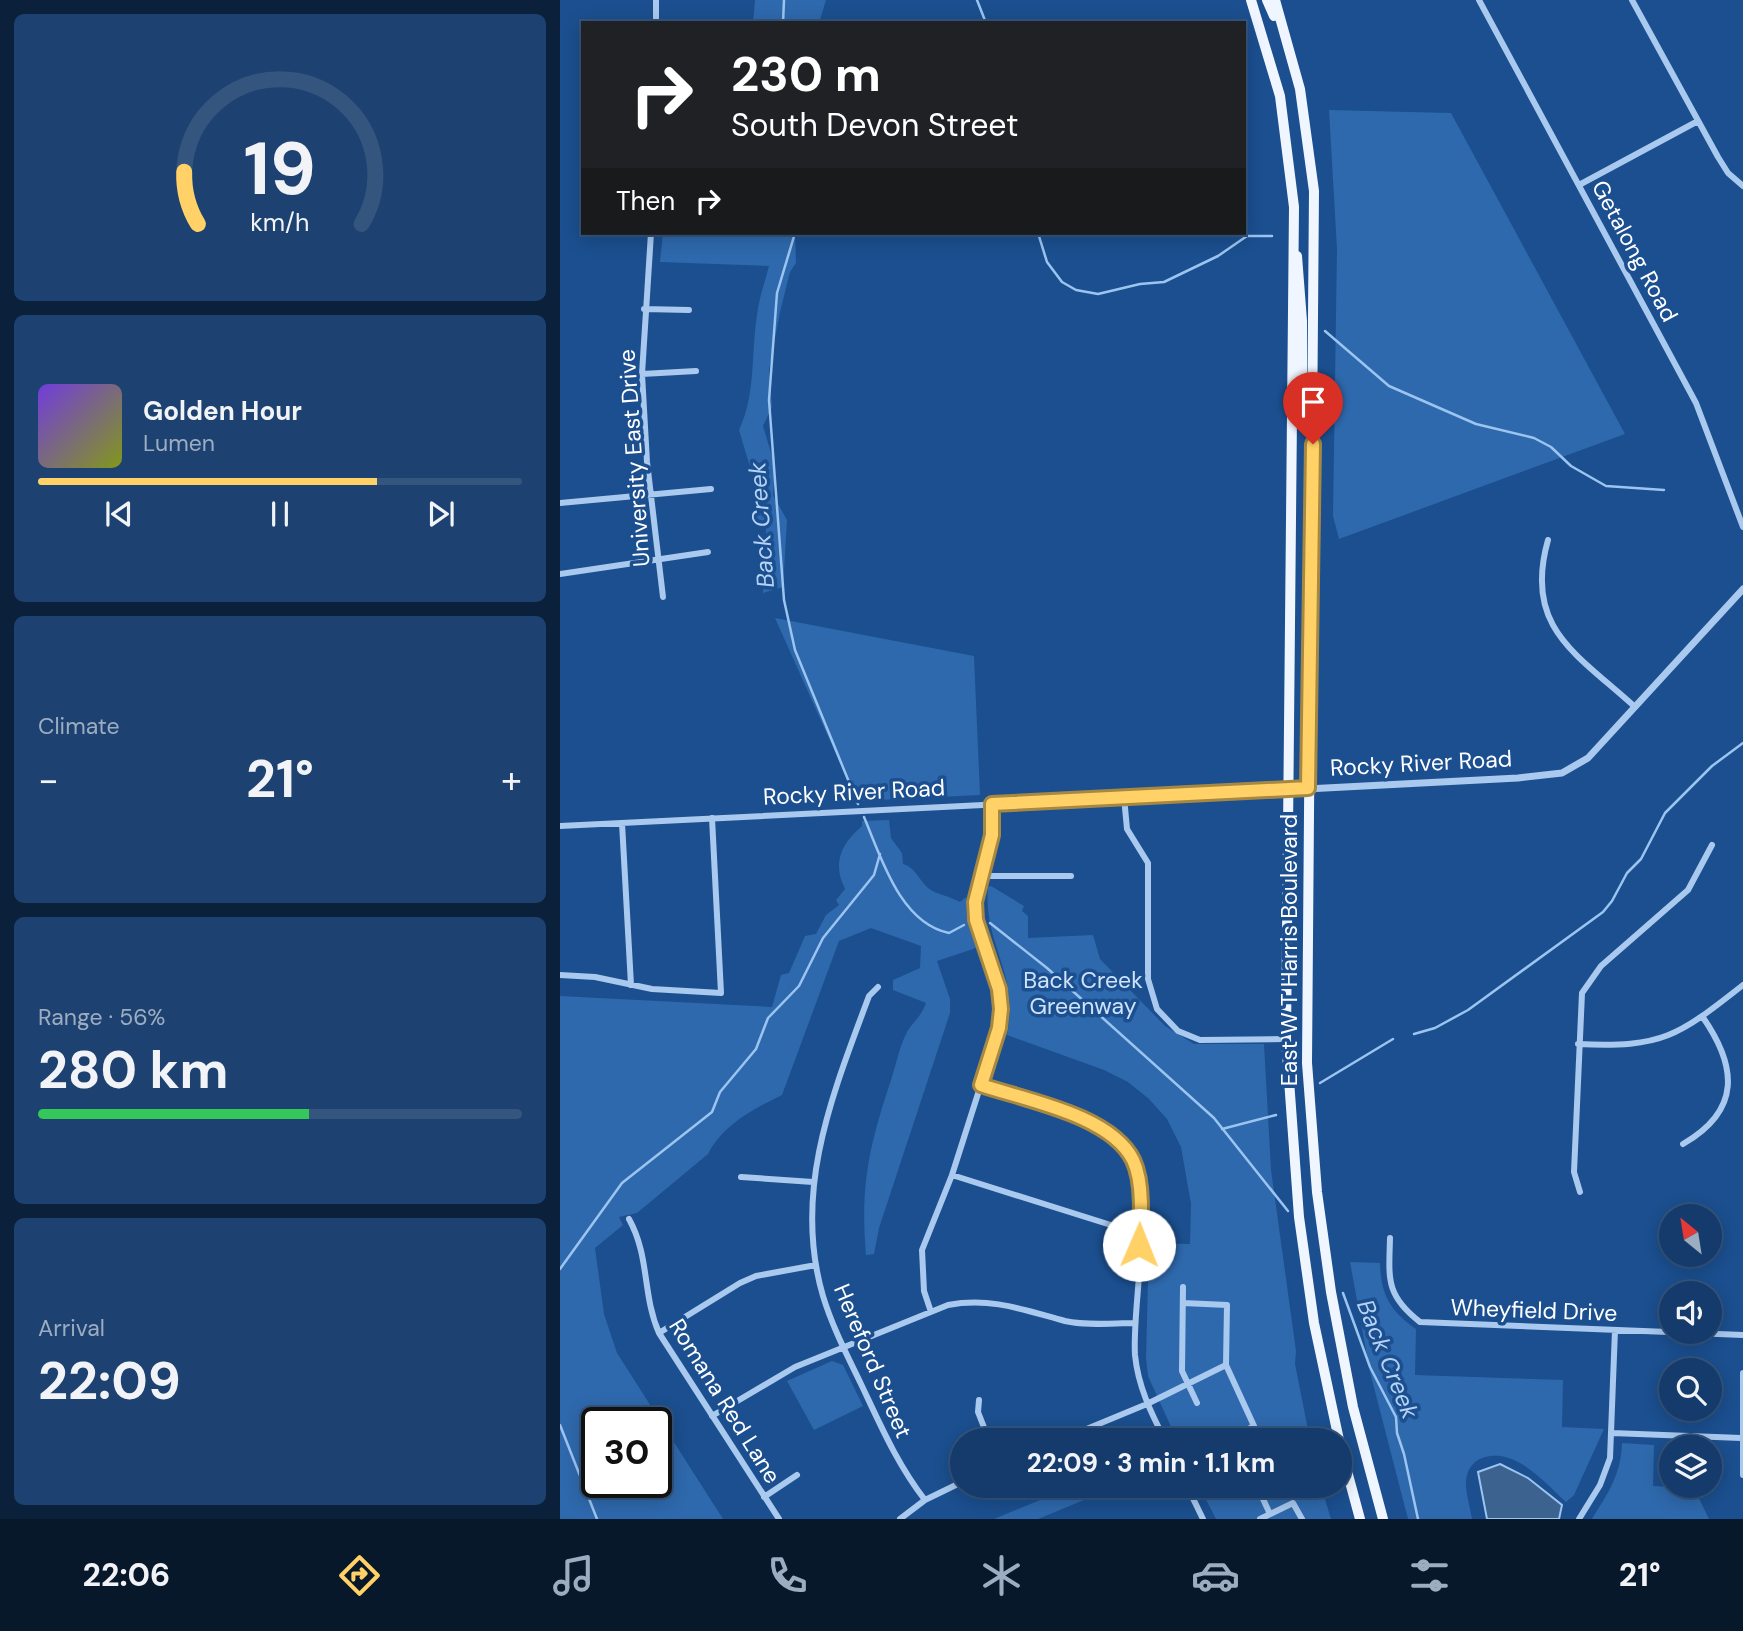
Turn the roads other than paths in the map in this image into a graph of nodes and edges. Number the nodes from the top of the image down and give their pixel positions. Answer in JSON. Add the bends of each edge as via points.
{"nodes":[{"id":1,"x":656,"y":0,"type":"edge"},
{"id":2,"x":1251,"y":0,"type":"edge"},
{"id":3,"x":1267,"y":0,"type":"edge"},
{"id":4,"x":1275,"y":0,"type":"edge"},
{"id":5,"x":1479,"y":0,"type":"edge"},
{"id":6,"x":1632,"y":0,"type":"edge"},
{"id":7,"x":656,"y":21,"type":"edge"},
{"id":8,"x":1294,"y":65,"type":"junction"},
{"id":9,"x":1698,"y":121,"type":"junction"},
{"id":10,"x":1579,"y":185,"type":"junction"},
{"id":11,"x":1743,"y":186,"type":"edge"},
{"id":12,"x":651,"y":235,"type":"edge"},
{"id":13,"x":1294,"y":245,"type":"junction"},
{"id":14,"x":644,"y":309,"type":"junction"},
{"id":15,"x":689,"y":310,"type":"dead end"},
{"id":16,"x":696,"y":370,"type":"dead end"},
{"id":17,"x":642,"y":374,"type":"junction"},
{"id":18,"x":1313,"y":419,"type":"junction"},
{"id":19,"x":711,"y":489,"type":"dead end"},
{"id":20,"x":651,"y":496,"type":"junction"},
{"id":21,"x":560,"y":503,"type":"edge"},
{"id":22,"x":1743,"y":527,"type":"edge"},
{"id":23,"x":1548,"y":540,"type":"dead end"},
{"id":24,"x":708,"y":552,"type":"dead end"},
{"id":25,"x":659,"y":560,"type":"junction"},
{"id":26,"x":560,"y":574,"type":"edge"},
{"id":27,"x":1743,"y":589,"type":"edge"},
{"id":28,"x":663,"y":597,"type":"dead end"},
{"id":29,"x":1635,"y":707,"type":"junction"},
{"id":30,"x":1308,"y":788,"type":"junction"},
{"id":31,"x":1286,"y":790,"type":"junction"},
{"id":32,"x":1124,"y":797,"type":"junction"},
{"id":33,"x":992,"y":804,"type":"junction"},
{"id":34,"x":712,"y":818,"type":"junction"},
{"id":35,"x":622,"y":823,"type":"junction"},
{"id":36,"x":560,"y":826,"type":"edge"},
{"id":37,"x":1712,"y":845,"type":"dead end"},
{"id":38,"x":981,"y":876,"type":"junction"},
{"id":39,"x":1071,"y":876,"type":"dead end"},
{"id":40,"x":560,"y":975,"type":"edge"},
{"id":41,"x":631,"y":985,"type":"junction"},
{"id":42,"x":1743,"y":985,"type":"edge"},
{"id":43,"x":878,"y":988,"type":"dead end"},
{"id":44,"x":1702,"y":1016,"type":"junction"},
{"id":45,"x":1286,"y":1039,"type":"junction"},
{"id":46,"x":1578,"y":1044,"type":"junction"},
{"id":47,"x":981,"y":1085,"type":"junction"},
{"id":48,"x":1683,"y":1144,"type":"dead end"},
{"id":49,"x":952,"y":1175,"type":"junction"},
{"id":50,"x":741,"y":1177,"type":"dead end"},
{"id":51,"x":813,"y":1182,"type":"junction"},
{"id":52,"x":1580,"y":1192,"type":"dead end"},
{"id":53,"x":629,"y":1219,"type":"dead end"},
{"id":54,"x":1140,"y":1226,"type":"junction"},
{"id":55,"x":1390,"y":1238,"type":"dead end"},
{"id":56,"x":816,"y":1265,"type":"junction"},
{"id":57,"x":1183,"y":1287,"type":"dead end"},
{"id":58,"x":1183,"y":1303,"type":"junction"},
{"id":59,"x":931,"y":1312,"type":"junction"},
{"id":60,"x":1135,"y":1323,"type":"junction"},
{"id":61,"x":1615,"y":1330,"type":"junction"},
{"id":62,"x":659,"y":1333,"type":"junction"},
{"id":63,"x":1743,"y":1335,"type":"edge"},
{"id":64,"x":844,"y":1347,"type":"junction"},
{"id":65,"x":1226,"y":1365,"type":"junction"},
{"id":66,"x":1743,"y":1373,"type":"edge"},
{"id":67,"x":1188,"y":1383,"type":"junction"},
{"id":68,"x":979,"y":1400,"type":"dead end"},
{"id":69,"x":1197,"y":1403,"type":"dead end"},
{"id":70,"x":1147,"y":1404,"type":"junction"},
{"id":71,"x":712,"y":1416,"type":"junction"},
{"id":72,"x":984,"y":1428,"type":"edge"},
{"id":73,"x":1089,"y":1428,"type":"edge"},
{"id":74,"x":1159,"y":1428,"type":"edge"},
{"id":75,"x":1250,"y":1428,"type":"edge"},
{"id":76,"x":1337,"y":1428,"type":"edge"},
{"id":77,"x":1612,"y":1433,"type":"junction"},
{"id":78,"x":1741,"y":1437,"type":"junction"},
{"id":79,"x":797,"y":1475,"type":"dead end"},
{"id":80,"x":1743,"y":1475,"type":"edge"},
{"id":81,"x":950,"y":1488,"type":"edge"},
{"id":82,"x":1352,"y":1488,"type":"edge"},
{"id":83,"x":764,"y":1497,"type":"junction"},
{"id":84,"x":1193,"y":1498,"type":"edge"},
{"id":85,"x":1263,"y":1498,"type":"edge"},
{"id":86,"x":925,"y":1500,"type":"junction"},
{"id":87,"x":1270,"y":1514,"type":"junction"},
{"id":88,"x":779,"y":1519,"type":"edge"},
{"id":89,"x":900,"y":1519,"type":"edge"},
{"id":90,"x":1203,"y":1519,"type":"edge"},
{"id":91,"x":1260,"y":1519,"type":"edge"},
{"id":92,"x":1302,"y":1519,"type":"edge"},
{"id":93,"x":1360,"y":1519,"type":"edge"},
{"id":94,"x":1383,"y":1519,"type":"edge"},
{"id":95,"x":1578,"y":1519,"type":"edge"}],
"edges":[{"from":1,"to":7,"type":"street"},
{"from":2,"to":13,"type":"main road","name":"East W T Harris Boulevard","via":[[1269,53],[1284,122]]},
{"from":3,"to":8,"type":"main road"},
{"from":4,"to":8,"type":"main road","name":"East W T Harris Boulevard"},
{"from":5,"to":10,"type":"street","name":"Getalong Road"},
{"from":6,"to":9,"type":"street"},
{"from":8,"to":18,"type":"main road","name":"East W T Harris Boulevard","via":[[1314,191]]},
{"from":9,"to":10,"type":"street"},
{"from":9,"to":11,"type":"street","via":[[1728,173]]},
{"from":10,"to":22,"type":"street","name":"Getalong Road","via":[[1696,402]]},
{"from":12,"to":14,"type":"street","name":"University East Drive"},
{"from":13,"to":18,"type":"main road","via":[[1300,265],[1302,407],[1305,417]]},
{"from":13,"to":31,"type":"main road","name":"East W T Harris Boulevard"},
{"from":14,"to":15,"type":"street"},
{"from":14,"to":17,"type":"street","name":"University East Drive"},
{"from":16,"to":17,"type":"street"},
{"from":17,"to":20,"type":"street","name":"University East Drive"},
{"from":18,"to":30,"type":"main road","name":"East W T Harris Boulevard"},
{"from":19,"to":20,"type":"street"},
{"from":20,"to":21,"type":"street"},
{"from":20,"to":25,"type":"street","name":"University East Drive"},
{"from":23,"to":29,"type":"street","via":[[1540,577],[1549,620],[1568,646]]},
{"from":24,"to":25,"type":"street"},
{"from":25,"to":26,"type":"street"},
{"from":25,"to":28,"type":"street","name":"University East Drive"},
{"from":27,"to":29,"type":"street","name":"Rocky River Road"},
{"from":29,"to":30,"type":"street","name":"Rocky River Road","via":[[1588,758],[1562,773]]},
{"from":30,"to":31,"type":"street","name":"Rocky River Road"},
{"from":30,"to":94,"type":"main road","name":"East W T Harris Boulevard","via":[[1306,1000],[1314,1159],[1339,1336]]},
{"from":31,"to":32,"type":"street","name":"Rocky River Road"},
{"from":31,"to":45,"type":"main road","name":"East W T Harris Boulevard"},
{"from":32,"to":33,"type":"street","name":"Rocky River Road"},
{"from":32,"to":45,"type":"street","via":[[1126,829],[1148,863],[1148,979],[1157,1009],[1178,1031],[1200,1040]]},
{"from":33,"to":34,"type":"street","name":"Rocky River Road"},
{"from":33,"to":38,"type":"street","via":[[992,835]]},
{"from":34,"to":35,"type":"street","name":"Rocky River Road"},
{"from":34,"to":41,"type":"street","via":[[721,992]]},
{"from":35,"to":36,"type":"street","name":"Rocky River Road"},
{"from":35,"to":41,"type":"street"},
{"from":37,"to":46,"type":"street","via":[[1688,890],[1586,984],[1579,1005]]},
{"from":38,"to":39,"type":"street"},
{"from":38,"to":47,"type":"street","via":[[976,920],[1001,1009]]},
{"from":40,"to":41,"type":"street"},
{"from":42,"to":44,"type":"street"},
{"from":43,"to":51,"type":"street","name":"Hereford Street","via":[[869,996],[828,1107]]},
{"from":44,"to":46,"type":"street","via":[[1653,1042]]},
{"from":44,"to":48,"type":"street","via":[[1726,1055],[1728,1086],[1713,1122]]},
{"from":45,"to":76,"type":"main road","name":"East W T Harris Boulevard","via":[[1302,1240],[1314,1324]]},
{"from":46,"to":52,"type":"street","via":[[1574,1172]]},
{"from":47,"to":49,"type":"street"},
{"from":47,"to":54,"type":"street","via":[[1109,1132],[1132,1159],[1138,1178]]},
{"from":49,"to":54,"type":"street","via":[[1114,1226]]},
{"from":49,"to":59,"type":"street","via":[[922,1250],[924,1291]]},
{"from":50,"to":51,"type":"street"},
{"from":51,"to":56,"type":"street","name":"Hereford Street"},
{"from":53,"to":62,"type":"street","name":"Romana Red Lane","via":[[642,1244],[649,1303]]},
{"from":54,"to":60,"type":"street"},
{"from":55,"to":61,"type":"street","name":"Wheyfield Drive","via":[[1391,1290],[1397,1302],[1420,1322]]},
{"from":56,"to":62,"type":"street","via":[[756,1276]]},
{"from":56,"to":64,"type":"street","name":"Hereford Street"},
{"from":57,"to":58,"type":"street"},
{"from":58,"to":65,"type":"street","via":[[1227,1305]]},
{"from":58,"to":67,"type":"street","via":[[1182,1371]]},
{"from":59,"to":60,"type":"street","via":[[969,1301],[991,1302],[1066,1321]]},
{"from":59,"to":64,"type":"street"},
{"from":60,"to":70,"type":"street","via":[[1138,1374]]},
{"from":61,"to":63,"type":"street","name":"Wheyfield Drive"},
{"from":61,"to":77,"type":"street"},
{"from":62,"to":71,"type":"street","name":"Romana Red Lane"},
{"from":64,"to":71,"type":"street","via":[[778,1376]]},
{"from":64,"to":86,"type":"street","name":"Hereford Street","via":[[901,1467]]},
{"from":65,"to":67,"type":"street"},
{"from":65,"to":75,"type":"street","via":[[1254,1426]]},
{"from":66,"to":78,"type":"street"},
{"from":67,"to":69,"type":"street"},
{"from":67,"to":70,"type":"street"},
{"from":68,"to":72,"type":"street"},
{"from":70,"to":73,"type":"street"},
{"from":70,"to":74,"type":"street"},
{"from":71,"to":83,"type":"street","name":"Romana Red Lane"},
{"from":77,"to":78,"type":"street"},
{"from":77,"to":95,"type":"street","via":[[1607,1471]]},
{"from":78,"to":80,"type":"street"},
{"from":79,"to":83,"type":"street"},
{"from":81,"to":86,"type":"street"},
{"from":82,"to":93,"type":"main road","name":"East W T Harris Boulevard"},
{"from":83,"to":88,"type":"street","name":"Romana Red Lane"},
{"from":84,"to":90,"type":"street"},
{"from":85,"to":87,"type":"street"},
{"from":86,"to":89,"type":"street"},
{"from":87,"to":91,"type":"street"},
{"from":87,"to":92,"type":"street","via":[[1293,1503]]}]}
